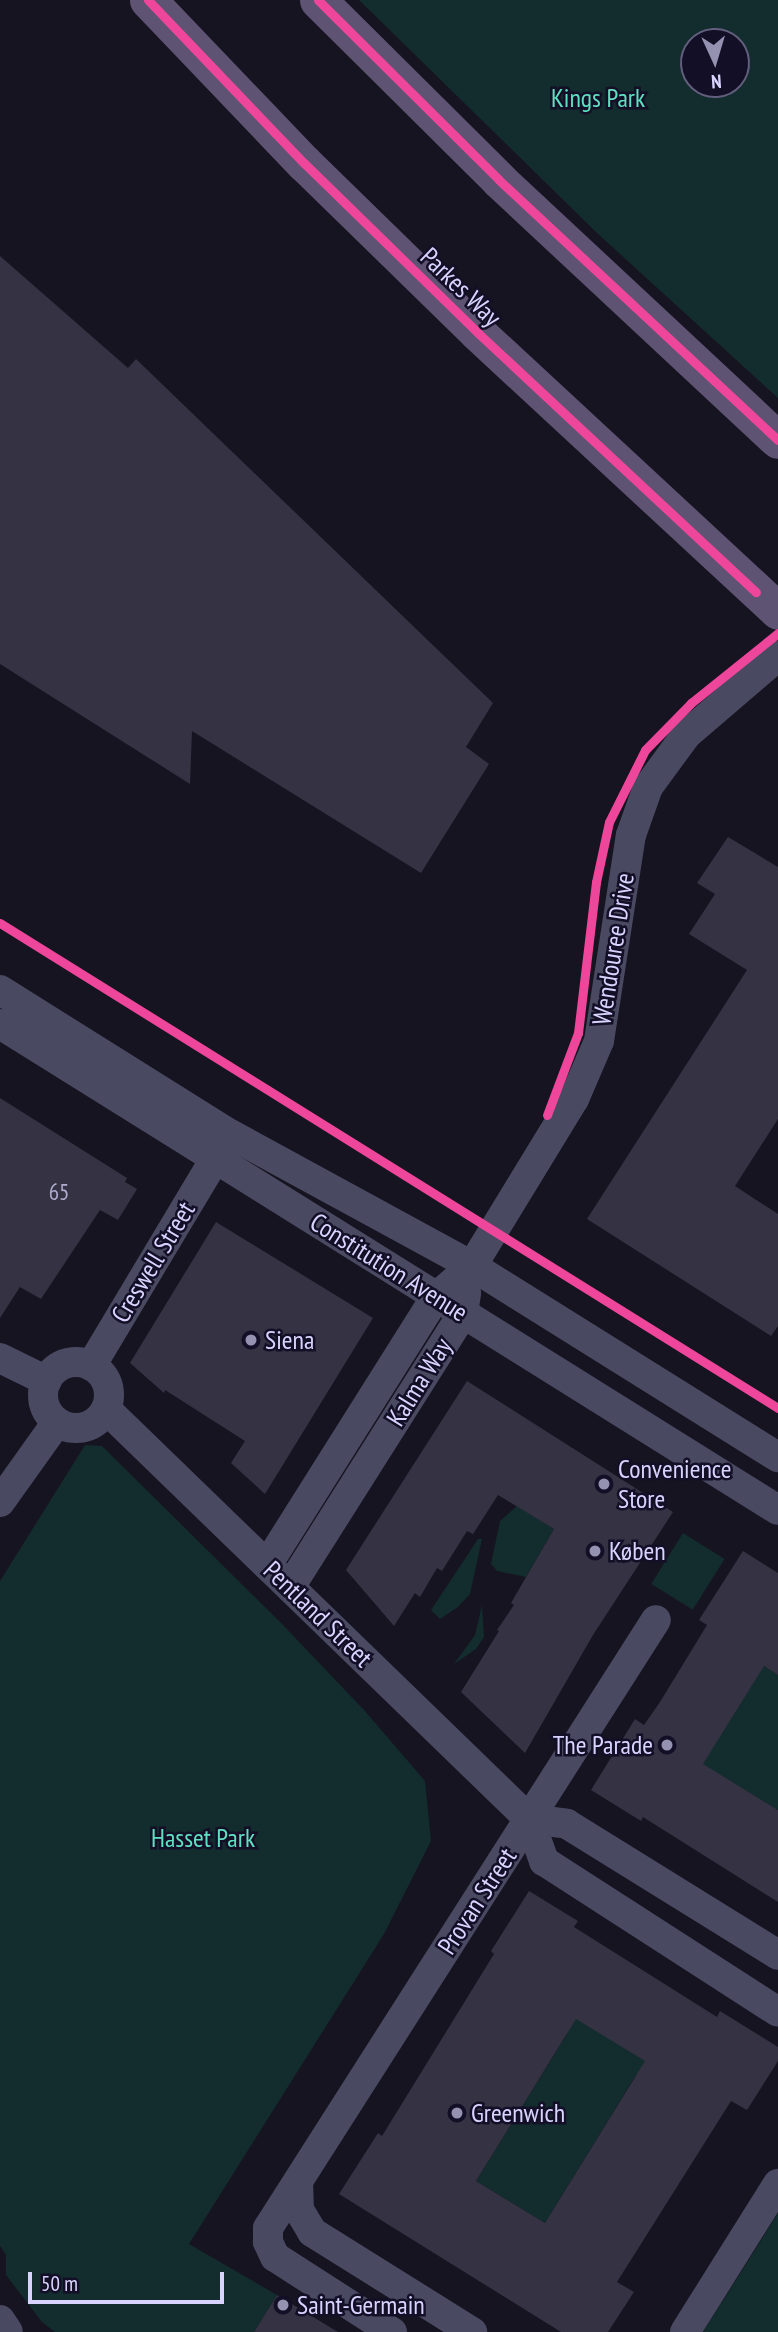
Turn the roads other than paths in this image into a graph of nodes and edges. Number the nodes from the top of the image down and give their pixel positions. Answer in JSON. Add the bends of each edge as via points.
{"nodes":[{"id":1,"x":148,"y":0,"type":"edge"},
{"id":2,"x":318,"y":0,"type":"edge"},
{"id":3,"x":778,"y":440,"type":"edge"},
{"id":4,"x":767,"y":602,"type":"edge"},
{"id":5,"x":778,"y":656,"type":"edge"},
{"id":6,"x":0,"y":990,"type":"edge"},
{"id":7,"x":0,"y":1024,"type":"edge"},
{"id":8,"x":215,"y":1159,"type":"junction"},
{"id":9,"x":472,"y":1266,"type":"junction"},
{"id":10,"x":436,"y":1297,"type":"junction"},
{"id":11,"x":463,"y":1314,"type":"junction"},
{"id":12,"x":0,"y":1358,"type":"edge"},
{"id":13,"x":91,"y":1366,"type":"junction"},
{"id":14,"x":47,"y":1381,"type":"junction"},
{"id":15,"x":106,"y":1409,"type":"junction"},
{"id":16,"x":57,"y":1422,"type":"junction"},
{"id":17,"x":778,"y":1457,"type":"edge"},
{"id":18,"x":0,"y":1502,"type":"edge"},
{"id":19,"x":778,"y":1510,"type":"edge"},
{"id":20,"x":267,"y":1565,"type":"junction"},
{"id":21,"x":290,"y":1587,"type":"junction"},
{"id":22,"x":656,"y":1620,"type":"dead end"},
{"id":23,"x":530,"y":1819,"type":"junction"},
{"id":24,"x":629,"y":1863,"type":"junction"},
{"id":25,"x":604,"y":1899,"type":"junction"},
{"id":26,"x":724,"y":1922,"type":"junction"},
{"id":27,"x":778,"y":1955,"type":"edge"},
{"id":28,"x":699,"y":1961,"type":"junction"},
{"id":29,"x":778,"y":2012,"type":"edge"},
{"id":30,"x":298,"y":2182,"type":"junction"},
{"id":31,"x":778,"y":2184,"type":"edge"},
{"id":32,"x":347,"y":2255,"type":"junction"},
{"id":33,"x":326,"y":2291,"type":"junction"},
{"id":34,"x":0,"y":2320,"type":"edge"},
{"id":35,"x":8,"y":2332,"type":"edge"},
{"id":36,"x":392,"y":2332,"type":"edge"},
{"id":37,"x":472,"y":2332,"type":"edge"},
{"id":38,"x":685,"y":2332,"type":"edge"}],
"edges":[{"from":1,"to":4,"type":"main road","name":"Parkes Way","via":[[304,163],[458,314]]},
{"from":2,"to":3,"type":"main road","via":[[499,180]]},
{"from":5,"to":9,"type":"street","name":"Wendouree Drive","via":[[685,734],[648,787],[631,835],[599,1041],[574,1099]]},
{"from":6,"to":9,"type":"street","name":"Constitution Avenue","via":[[230,1134]]},
{"from":7,"to":8,"type":"street","name":"Constitution Avenue"},
{"from":8,"to":10,"type":"street","name":"Constitution Avenue"},
{"from":8,"to":13,"type":"street","name":"Creswell Street"},
{"from":9,"to":10,"type":"street","name":"Kalma Way"},
{"from":9,"to":11,"type":"street","name":"Kalma Way"},
{"from":9,"to":17,"type":"street","name":"Constitution Avenue"},
{"from":10,"to":11,"type":"street","name":"Constitution Avenue"},
{"from":10,"to":20,"type":"street","name":"Kalma Way"},
{"from":11,"to":19,"type":"street","name":"Constitution Avenue"},
{"from":11,"to":21,"type":"street","name":"Kalma Way"},
{"from":12,"to":14,"type":"street"},
{"from":13,"to":14,"type":"street","via":[[71,1363],[52,1372]]},
{"from":13,"to":15,"type":"street","via":[[105,1380]]},
{"from":14,"to":16,"type":"street","via":[[45,1407]]},
{"from":15,"to":16,"type":"street","via":[[84,1427]]},
{"from":15,"to":20,"type":"street","name":"Pentland Street"},
{"from":16,"to":18,"type":"street"},
{"from":20,"to":21,"type":"street","name":"Pentland Street"},
{"from":21,"to":23,"type":"street","name":"Pentland Street"},
{"from":22,"to":23,"type":"street","name":"Provan Street"},
{"from":23,"to":24,"type":"street","via":[[567,1824]]},
{"from":23,"to":25,"type":"street","name":"Pentland Street","via":[[544,1861]]},
{"from":23,"to":30,"type":"street","name":"Provan Street"},
{"from":24,"to":25,"type":"street"},
{"from":24,"to":26,"type":"street"},
{"from":25,"to":28,"type":"street","name":"Pentland Street"},
{"from":26,"to":27,"type":"street"},
{"from":26,"to":28,"type":"street"},
{"from":28,"to":29,"type":"street","name":"Pentland Street"},
{"from":30,"to":32,"type":"street","via":[[303,2221]]},
{"from":30,"to":33,"type":"street","name":"Provan Street","via":[[268,2228],[268,2242],[275,2257]]},
{"from":31,"to":38,"type":"street"},
{"from":32,"to":33,"type":"street"},
{"from":32,"to":37,"type":"street"},
{"from":33,"to":36,"type":"street","name":"Provan Street"},
{"from":34,"to":35,"type":"street"}]}
